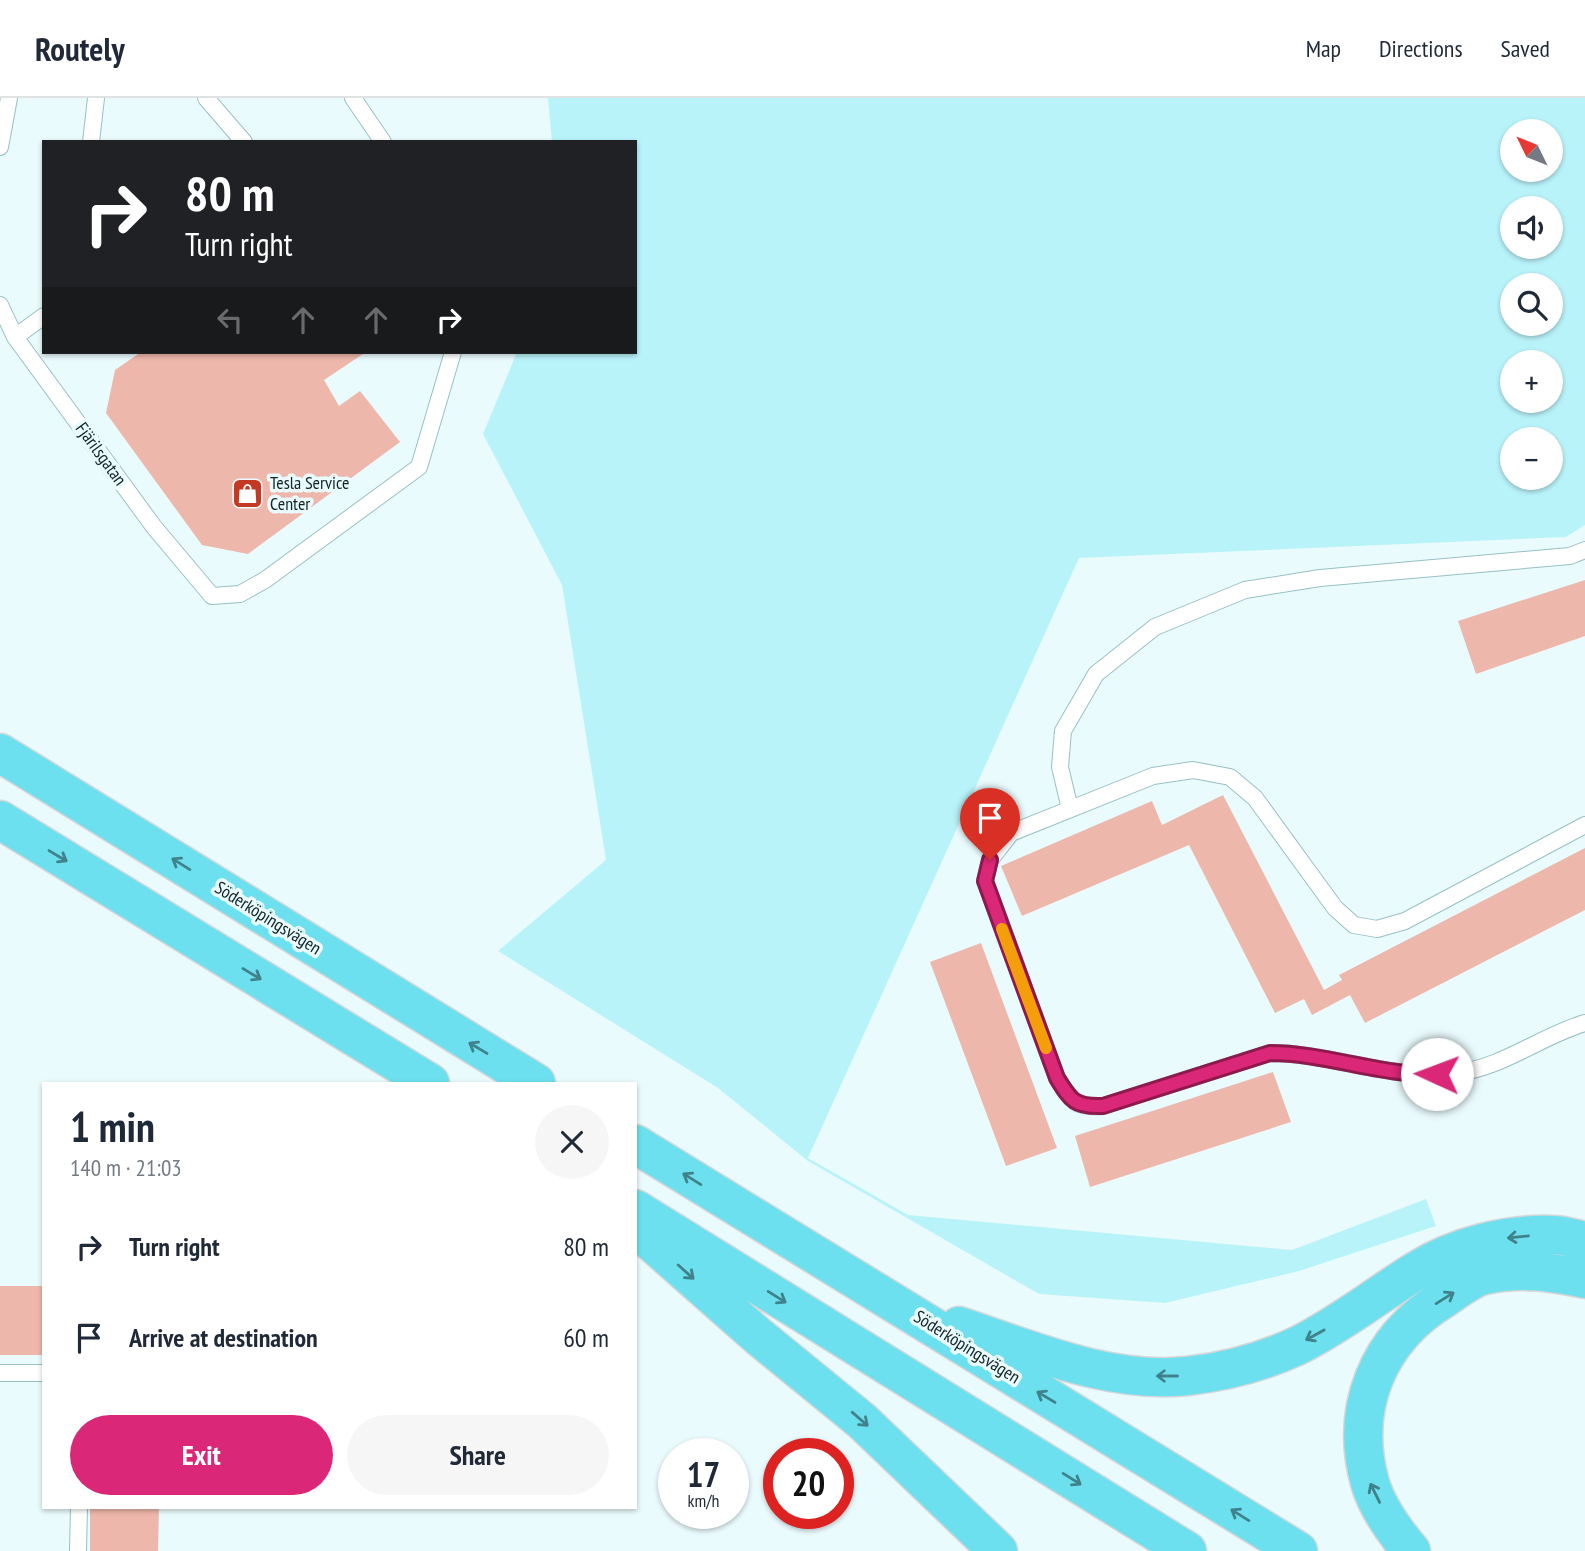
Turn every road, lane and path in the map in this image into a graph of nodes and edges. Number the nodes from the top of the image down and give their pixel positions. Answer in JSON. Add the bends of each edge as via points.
{"nodes":[{"id":1,"x":9,"y":98,"type":"edge"},
{"id":2,"x":96,"y":98,"type":"edge"},
{"id":3,"x":206,"y":98,"type":"edge"},
{"id":4,"x":353,"y":98,"type":"edge"},
{"id":5,"x":91,"y":140,"type":"edge"},
{"id":6,"x":242,"y":140,"type":"edge"},
{"id":7,"x":382,"y":140,"type":"edge"},
{"id":8,"x":0,"y":147,"type":"edge"},
{"id":9,"x":0,"y":305,"type":"edge"},
{"id":10,"x":42,"y":317,"type":"edge"},
{"id":11,"x":15,"y":337,"type":"junction"},
{"id":12,"x":452,"y":354,"type":"edge"},
{"id":13,"x":1585,"y":550,"type":"edge"},
{"id":14,"x":0,"y":753,"type":"edge"},
{"id":15,"x":1070,"y":809,"type":"junction"},
{"id":16,"x":0,"y":820,"type":"edge"},
{"id":17,"x":1585,"y":825,"type":"edge"},
{"id":18,"x":1585,"y":1023,"type":"edge"},
{"id":19,"x":428,"y":1082,"type":"edge"},
{"id":20,"x":534,"y":1082,"type":"edge"},
{"id":21,"x":637,"y":1145,"type":"edge"},
{"id":22,"x":637,"y":1210,"type":"edge"},
{"id":23,"x":637,"y":1229,"type":"edge"},
{"id":24,"x":1585,"y":1241,"type":"edge"},
{"id":25,"x":1585,"y":1279,"type":"edge"},
{"id":26,"x":901,"y":1306,"type":"junction"},
{"id":27,"x":0,"y":1373,"type":"edge"},
{"id":28,"x":42,"y":1373,"type":"edge"},
{"id":29,"x":79,"y":1509,"type":"edge"},
{"id":30,"x":79,"y":1551,"type":"edge"},
{"id":31,"x":998,"y":1551,"type":"edge"},
{"id":32,"x":1187,"y":1551,"type":"edge"},
{"id":33,"x":1298,"y":1551,"type":"edge"},
{"id":34,"x":1411,"y":1551,"type":"edge"}],
"edges":[{"from":1,"to":8,"type":"lane"},
{"from":2,"to":5,"type":"lane"},
{"from":3,"to":6,"type":"lane"},
{"from":4,"to":7,"type":"lane"},
{"from":9,"to":11,"type":"lane","name":"Fjärilsgatan"},
{"from":10,"to":11,"type":"lane"},
{"from":11,"to":12,"type":"lane","name":"Fjärilsgatan","via":[[154,527],[212,596],[240,594],[265,580],[419,467]]},
{"from":13,"to":15,"type":"lane","via":[[1570,556],[1321,578],[1245,590],[1156,626],[1096,674],[1063,731],[1059,767]]},
{"from":20,"to":14,"type":"highway","name":"Söderköpingsvägen","one_way":true},
{"from":15,"to":17,"type":"lane","via":[[1153,776],[1193,770],[1230,776],[1255,798],[1335,908],[1354,925],[1377,929],[1405,921]]},
{"from":15,"to":18,"type":"lane","via":[[1011,833],[990,860],[985,881],[1057,1078],[1068,1097],[1082,1107],[1103,1106],[1270,1053],[1295,1053],[1416,1075],[1457,1073],[1498,1062]]},
{"from":16,"to":19,"type":"highway","one_way":true},
{"from":26,"to":21,"type":"highway","name":"Söderköpingsvägen","one_way":true},
{"from":22,"to":32,"type":"highway","one_way":true},
{"from":23,"to":31,"type":"highway","one_way":true,"via":[[862,1421]]},
{"from":24,"to":26,"type":"highway","one_way":true,"via":[[1545,1235],[1467,1247],[1419,1269],[1298,1345],[1235,1368],[1185,1376],[1094,1369]]},
{"from":34,"to":25,"type":"highway","one_way":true,"via":[[1395,1532],[1370,1484],[1364,1445],[1366,1406],[1379,1365],[1399,1333],[1428,1308],[1482,1275],[1551,1271]]},
{"from":33,"to":26,"type":"highway","name":"Söderköpingsvägen","one_way":true},
{"from":27,"to":28,"type":"lane"},
{"from":29,"to":30,"type":"lane"}]}
